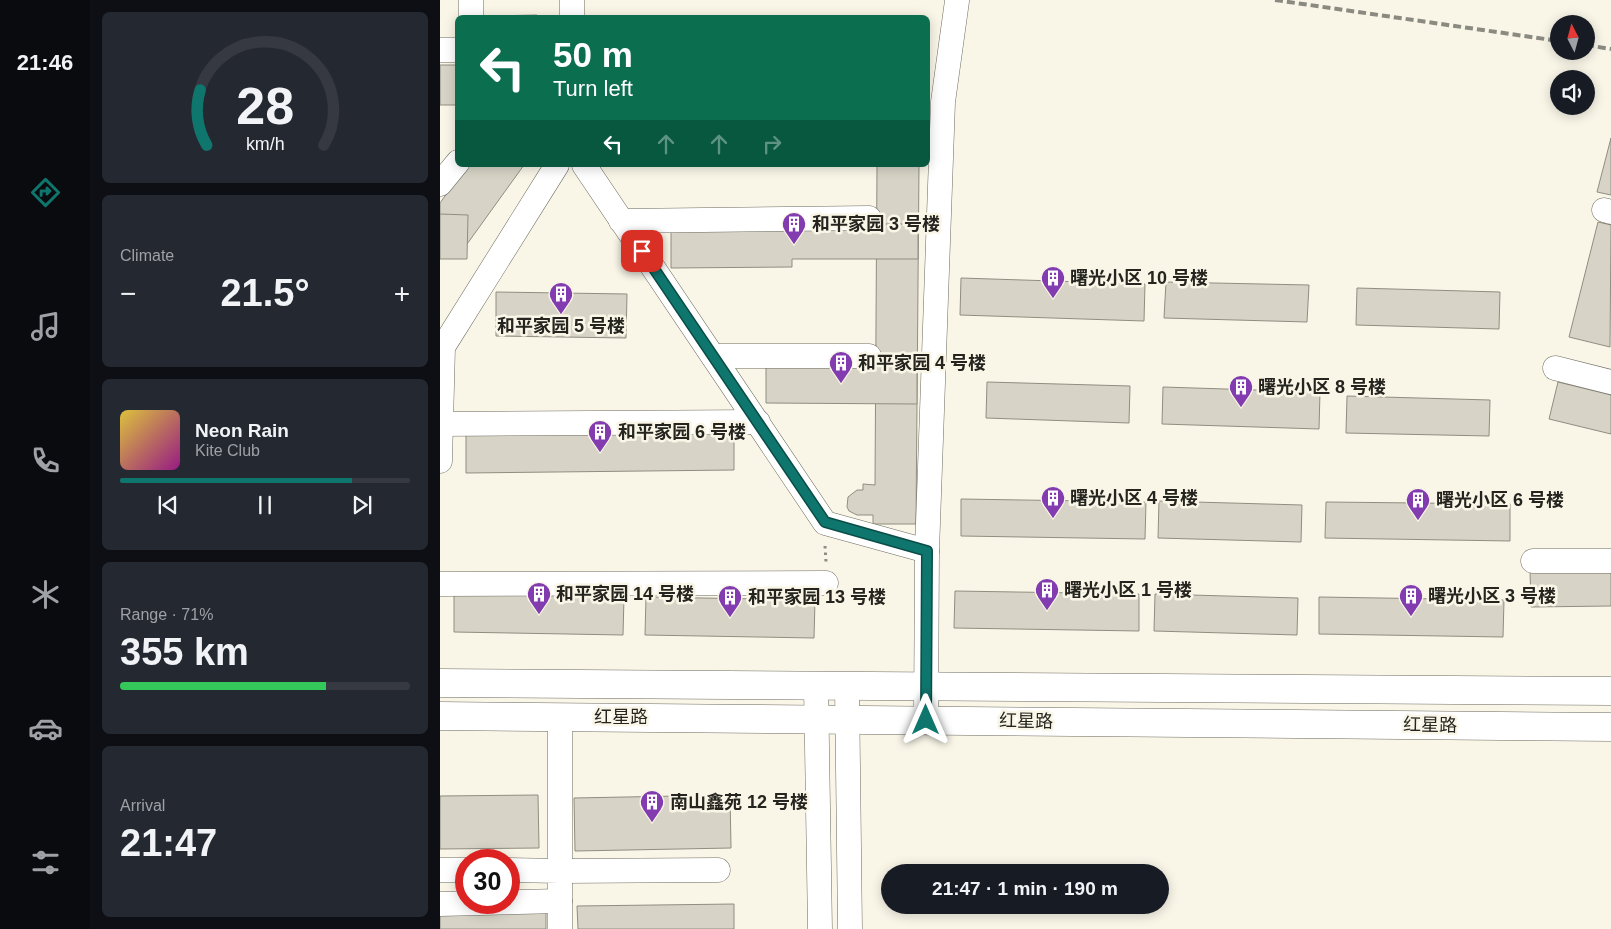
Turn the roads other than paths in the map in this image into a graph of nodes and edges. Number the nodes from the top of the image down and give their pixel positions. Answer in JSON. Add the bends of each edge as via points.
{"nodes":[{"id":1,"x":471,"y":0,"type":"edge"},
{"id":2,"x":572,"y":0,"type":"edge"},
{"id":3,"x":957,"y":1,"type":"dead end"},
{"id":4,"x":471,"y":15,"type":"edge"},
{"id":5,"x":572,"y":15,"type":"edge"},
{"id":6,"x":440,"y":50,"type":"edge"},
{"id":7,"x":455,"y":50,"type":"edge"},
{"id":8,"x":455,"y":166,"type":"edge"},
{"id":9,"x":556,"y":167,"type":"edge"},
{"id":10,"x":585,"y":167,"type":"edge"},
{"id":11,"x":440,"y":184,"type":"edge"},
{"id":12,"x":869,"y":218,"type":"dead end"},
{"id":13,"x":621,"y":221,"type":"junction"},
{"id":14,"x":713,"y":356,"type":"junction"},
{"id":15,"x":868,"y":356,"type":"dead end"},
{"id":16,"x":1556,"y":368,"type":"dead end"},
{"id":17,"x":1611,"y":382,"type":"edge"},
{"id":18,"x":758,"y":422,"type":"junction"},
{"id":19,"x":441,"y":424,"type":"edge"},
{"id":20,"x":440,"y":461,"type":"edge"},
{"id":21,"x":927,"y":551,"type":"junction"},
{"id":22,"x":1533,"y":561,"type":"dead end"},
{"id":23,"x":1611,"y":561,"type":"edge"},
{"id":24,"x":826,"y":583,"type":"road end"},
{"id":25,"x":440,"y":584,"type":"edge"},
{"id":26,"x":440,"y":683,"type":"edge"},
{"id":27,"x":816,"y":686,"type":"junction"},
{"id":28,"x":847,"y":686,"type":"junction"},
{"id":29,"x":926,"y":687,"type":"junction"},
{"id":30,"x":1611,"y":691,"type":"edge"},
{"id":31,"x":440,"y":716,"type":"edge"},
{"id":32,"x":560,"y":717,"type":"junction"},
{"id":33,"x":817,"y":719,"type":"junction"},
{"id":34,"x":848,"y":719,"type":"junction"},
{"id":35,"x":926,"y":720,"type":"junction"},
{"id":36,"x":1611,"y":728,"type":"edge"},
{"id":37,"x":440,"y":870,"type":"edge"},
{"id":38,"x":455,"y":870,"type":"edge"},
{"id":39,"x":520,"y":870,"type":"edge"},
{"id":40,"x":718,"y":870,"type":"dead end"},
{"id":41,"x":560,"y":871,"type":"junction"},
{"id":42,"x":560,"y":901,"type":"junction"},
{"id":43,"x":440,"y":904,"type":"edge"},
{"id":44,"x":560,"y":929,"type":"edge"},
{"id":45,"x":820,"y":929,"type":"edge"},
{"id":46,"x":850,"y":929,"type":"edge"}],
"edges":[{"from":1,"to":4,"type":"street"},
{"from":2,"to":5,"type":"street"},
{"from":3,"to":21,"type":"street","via":[[943,102]]},
{"from":6,"to":7,"type":"street"},
{"from":8,"to":11,"type":"street"},
{"from":9,"to":19,"type":"street","via":[[443,347]]},
{"from":10,"to":13,"type":"street"},
{"from":12,"to":13,"type":"street"},
{"from":13,"to":14,"type":"street"},
{"from":14,"to":15,"type":"street"},
{"from":14,"to":18,"type":"street"},
{"from":16,"to":17,"type":"street"},
{"from":18,"to":19,"type":"street"},
{"from":18,"to":21,"type":"street","via":[[825,522]]},
{"from":19,"to":20,"type":"street"},
{"from":21,"to":29,"type":"street"},
{"from":22,"to":23,"type":"street"},
{"from":24,"to":25,"type":"street"},
{"from":26,"to":27,"type":"street","name":"红星路"},
{"from":27,"to":28,"type":"street","name":"红星路"},
{"from":27,"to":33,"type":"street"},
{"from":28,"to":29,"type":"street","name":"红星路"},
{"from":28,"to":34,"type":"street"},
{"from":29,"to":30,"type":"street","name":"红星路"},
{"from":29,"to":35,"type":"street"},
{"from":31,"to":32,"type":"street","name":"红星路"},
{"from":32,"to":33,"type":"street","name":"红星路"},
{"from":32,"to":41,"type":"street"},
{"from":33,"to":34,"type":"street","name":"红星路"},
{"from":33,"to":45,"type":"street"},
{"from":34,"to":35,"type":"street","name":"红星路"},
{"from":34,"to":46,"type":"street"},
{"from":35,"to":36,"type":"street","name":"红星路"},
{"from":37,"to":38,"type":"street"},
{"from":39,"to":41,"type":"street"},
{"from":40,"to":41,"type":"street"},
{"from":41,"to":42,"type":"street"},
{"from":42,"to":43,"type":"street"},
{"from":42,"to":44,"type":"street"}]}
